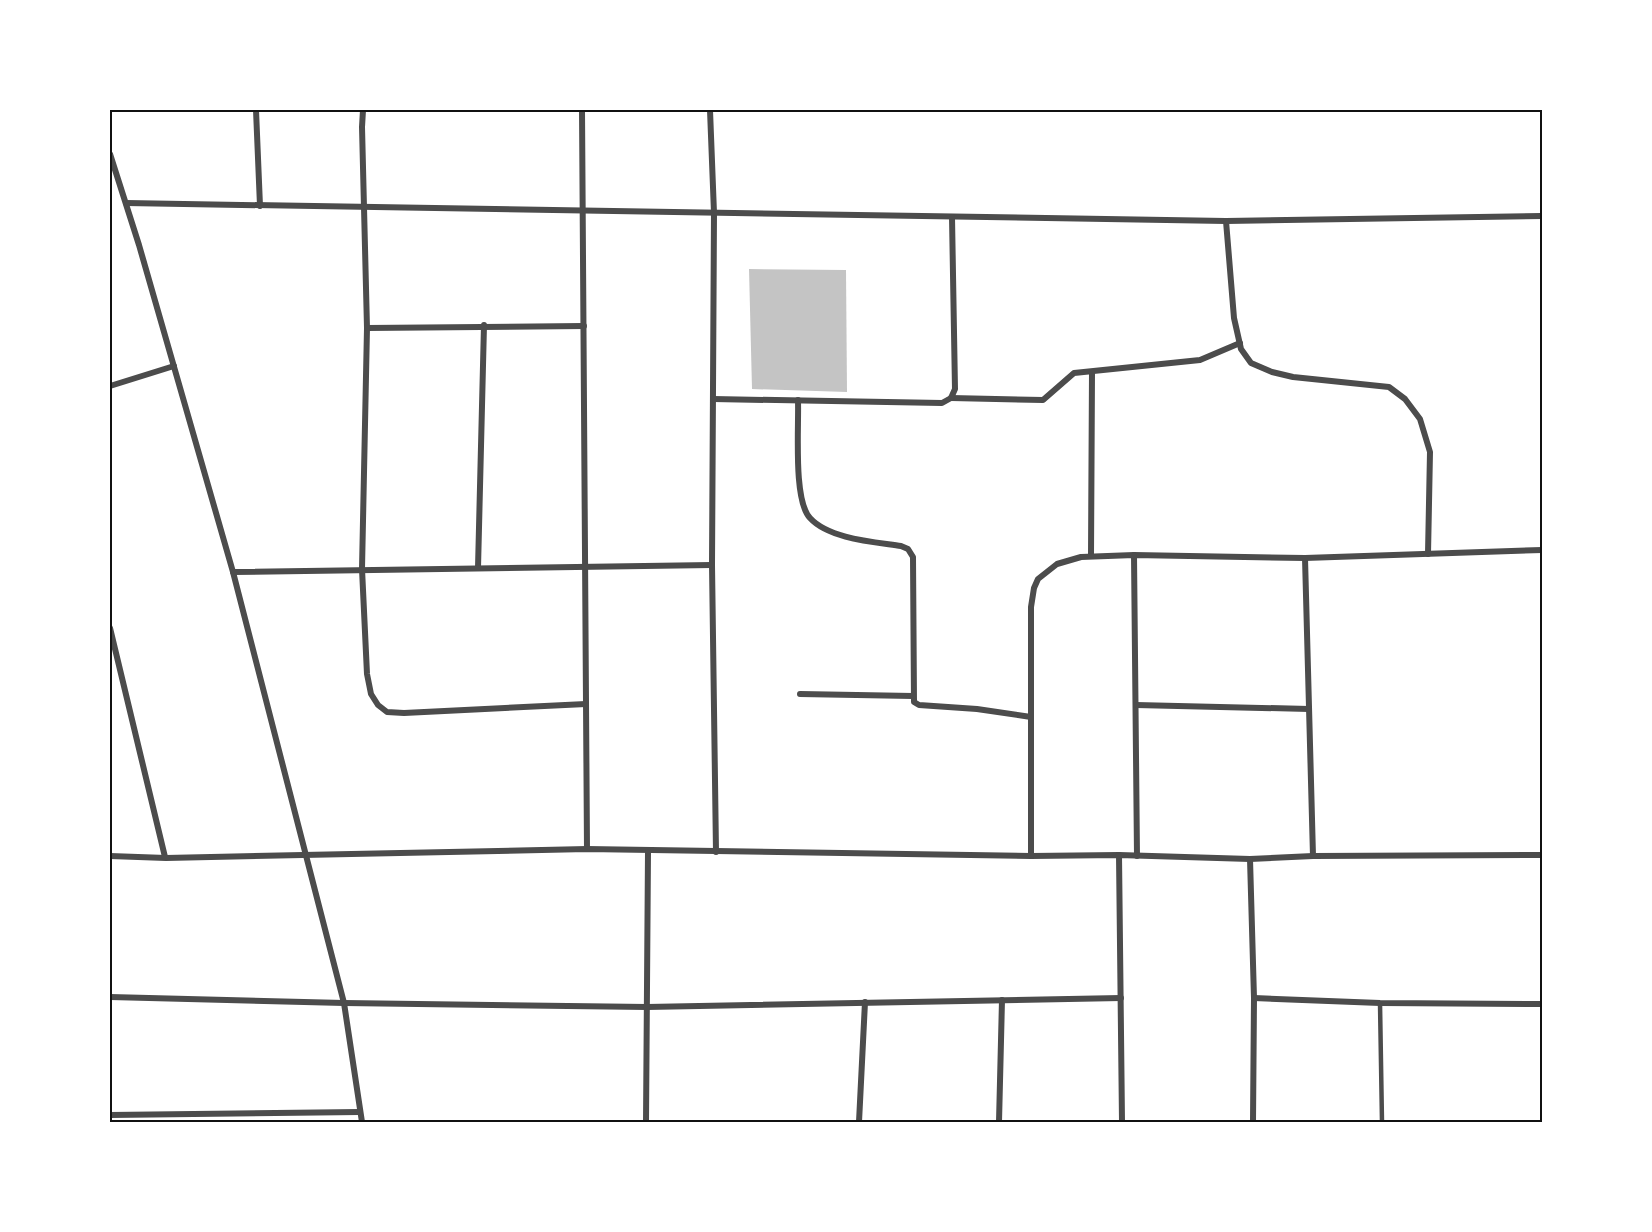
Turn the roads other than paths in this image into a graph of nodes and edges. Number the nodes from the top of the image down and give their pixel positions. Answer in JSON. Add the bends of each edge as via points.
{"nodes":[{"id":1,"x":256,"y":110,"type":"edge"},
{"id":2,"x":363,"y":110,"type":"edge"},
{"id":3,"x":582,"y":110,"type":"edge"},
{"id":4,"x":710,"y":110,"type":"edge"},
{"id":5,"x":110,"y":154,"type":"edge"},
{"id":6,"x":126,"y":203,"type":"junction"},
{"id":7,"x":260,"y":206,"type":"junction"},
{"id":8,"x":364,"y":206,"type":"junction"},
{"id":9,"x":584,"y":209,"type":"junction"},
{"id":10,"x":714,"y":213,"type":"junction"},
{"id":11,"x":1542,"y":216,"type":"edge"},
{"id":12,"x":952,"y":217,"type":"junction"},
{"id":13,"x":1227,"y":221,"type":"junction"},
{"id":14,"x":484,"y":325,"type":"junction"},
{"id":15,"x":584,"y":326,"type":"junction"},
{"id":16,"x":367,"y":328,"type":"junction"},
{"id":17,"x":1240,"y":343,"type":"junction"},
{"id":18,"x":174,"y":366,"type":"junction"},
{"id":19,"x":1092,"y":372,"type":"junction"},
{"id":20,"x":110,"y":386,"type":"edge"},
{"id":21,"x":951,"y":398,"type":"junction"},
{"id":22,"x":713,"y":399,"type":"junction"},
{"id":23,"x":798,"y":400,"type":"junction"},
{"id":24,"x":1542,"y":550,"type":"edge"},
{"id":25,"x":1428,"y":554,"type":"junction"},
{"id":26,"x":1134,"y":555,"type":"junction"},
{"id":27,"x":1091,"y":556,"type":"junction"},
{"id":28,"x":1305,"y":558,"type":"junction"},
{"id":29,"x":712,"y":565,"type":"junction"},
{"id":30,"x":585,"y":567,"type":"junction"},
{"id":31,"x":478,"y":568,"type":"junction"},
{"id":32,"x":362,"y":569,"type":"junction"},
{"id":33,"x":233,"y":572,"type":"junction"},
{"id":34,"x":110,"y":628,"type":"edge"},
{"id":35,"x":800,"y":694,"type":"dead end"},
{"id":36,"x":913,"y":696,"type":"junction"},
{"id":37,"x":586,"y":704,"type":"junction"},
{"id":38,"x":1136,"y":705,"type":"junction"},
{"id":39,"x":1309,"y":710,"type":"junction"},
{"id":40,"x":1031,"y":717,"type":"junction"},
{"id":41,"x":587,"y":849,"type":"junction"},
{"id":42,"x":648,"y":852,"type":"junction"},
{"id":43,"x":716,"y":852,"type":"junction"},
{"id":44,"x":306,"y":854,"type":"junction"},
{"id":45,"x":1119,"y":855,"type":"junction"},
{"id":46,"x":1542,"y":855,"type":"edge"},
{"id":47,"x":110,"y":856,"type":"edge"},
{"id":48,"x":1031,"y":856,"type":"junction"},
{"id":49,"x":1137,"y":856,"type":"junction"},
{"id":50,"x":1313,"y":856,"type":"junction"},
{"id":51,"x":165,"y":857,"type":"junction"},
{"id":52,"x":1250,"y":859,"type":"junction"},
{"id":53,"x":110,"y":997,"type":"edge"},
{"id":54,"x":1121,"y":998,"type":"junction"},
{"id":55,"x":1254,"y":998,"type":"junction"},
{"id":56,"x":1002,"y":1000,"type":"junction"},
{"id":57,"x":865,"y":1002,"type":"junction"},
{"id":58,"x":344,"y":1003,"type":"junction"},
{"id":59,"x":1380,"y":1003,"type":"junction"},
{"id":60,"x":1542,"y":1004,"type":"edge"},
{"id":61,"x":647,"y":1007,"type":"junction"},
{"id":62,"x":360,"y":1112,"type":"junction"},
{"id":63,"x":110,"y":1115,"type":"edge"},
{"id":64,"x":362,"y":1122,"type":"edge"},
{"id":65,"x":646,"y":1122,"type":"edge"},
{"id":66,"x":859,"y":1122,"type":"edge"},
{"id":67,"x":999,"y":1122,"type":"edge"},
{"id":68,"x":1122,"y":1122,"type":"edge"},
{"id":69,"x":1253,"y":1122,"type":"edge"},
{"id":70,"x":1382,"y":1122,"type":"edge"}],
"edges":[{"from":1,"to":7,"type":"street"},
{"from":2,"to":8,"type":"street"},
{"from":3,"to":9,"type":"street"},
{"from":4,"to":10,"type":"street"},
{"from":5,"to":6,"type":"street"},
{"from":6,"to":7,"type":"street"},
{"from":6,"to":18,"type":"street"},
{"from":7,"to":8,"type":"street"},
{"from":8,"to":9,"type":"street"},
{"from":8,"to":16,"type":"street"},
{"from":9,"to":10,"type":"street"},
{"from":9,"to":15,"type":"street"},
{"from":10,"to":12,"type":"street"},
{"from":10,"to":22,"type":"street"},
{"from":11,"to":13,"type":"street"},
{"from":12,"to":13,"type":"street"},
{"from":12,"to":21,"type":"street","via":[[955,389]]},
{"from":13,"to":17,"type":"street","via":[[1234,318]]},
{"from":14,"to":15,"type":"street"},
{"from":14,"to":16,"type":"street"},
{"from":14,"to":31,"type":"street"},
{"from":15,"to":30,"type":"street"},
{"from":16,"to":32,"type":"street"},
{"from":17,"to":19,"type":"street","via":[[1200,360]]},
{"from":17,"to":25,"type":"street","via":[[1251,363],[1272,372],[1389,387],[1405,399],[1420,419],[1430,452]]},
{"from":18,"to":20,"type":"street"},
{"from":18,"to":33,"type":"street"},
{"from":19,"to":21,"type":"street","via":[[1074,373],[1043,400]]},
{"from":19,"to":27,"type":"street"},
{"from":21,"to":23,"type":"street","via":[[942,403]]},
{"from":22,"to":23,"type":"street"},
{"from":22,"to":29,"type":"street"},
{"from":23,"to":36,"type":"street","via":[[800,492],[802,508],[810,519],[847,537],[901,546],[913,557]]},
{"from":24,"to":25,"type":"street"},
{"from":25,"to":28,"type":"street"},
{"from":26,"to":27,"type":"street"},
{"from":26,"to":28,"type":"street"},
{"from":26,"to":38,"type":"street"},
{"from":27,"to":40,"type":"street","via":[[1057,564],[1038,579],[1034,588]]},
{"from":28,"to":39,"type":"street"},
{"from":29,"to":30,"type":"street"},
{"from":29,"to":43,"type":"street"},
{"from":30,"to":31,"type":"street"},
{"from":30,"to":37,"type":"street"},
{"from":31,"to":32,"type":"street"},
{"from":32,"to":33,"type":"street"},
{"from":32,"to":37,"type":"street","via":[[367,674],[371,694],[387,712]]},
{"from":33,"to":44,"type":"street"},
{"from":34,"to":51,"type":"street"},
{"from":35,"to":36,"type":"street"},
{"from":36,"to":40,"type":"street","via":[[919,705]]},
{"from":37,"to":41,"type":"street"},
{"from":38,"to":39,"type":"street"},
{"from":38,"to":49,"type":"street"},
{"from":39,"to":50,"type":"street"},
{"from":40,"to":48,"type":"street"},
{"from":41,"to":42,"type":"street"},
{"from":41,"to":44,"type":"street"},
{"from":42,"to":43,"type":"street"},
{"from":42,"to":61,"type":"street"},
{"from":43,"to":48,"type":"street"},
{"from":44,"to":51,"type":"street"},
{"from":44,"to":58,"type":"street"},
{"from":45,"to":48,"type":"street"},
{"from":45,"to":49,"type":"street"},
{"from":45,"to":54,"type":"street"},
{"from":46,"to":50,"type":"street"},
{"from":47,"to":51,"type":"street"},
{"from":49,"to":52,"type":"street"},
{"from":50,"to":52,"type":"street"},
{"from":52,"to":55,"type":"street"},
{"from":53,"to":58,"type":"street"},
{"from":54,"to":56,"type":"street"},
{"from":54,"to":68,"type":"street"},
{"from":55,"to":59,"type":"street"},
{"from":55,"to":69,"type":"street"},
{"from":56,"to":57,"type":"street"},
{"from":56,"to":67,"type":"street"},
{"from":57,"to":61,"type":"street"},
{"from":57,"to":66,"type":"street"},
{"from":58,"to":61,"type":"street"},
{"from":58,"to":62,"type":"street"},
{"from":59,"to":60,"type":"street"},
{"from":59,"to":70,"type":"lane"},
{"from":61,"to":65,"type":"street"},
{"from":62,"to":63,"type":"street"},
{"from":62,"to":64,"type":"street"}]}
